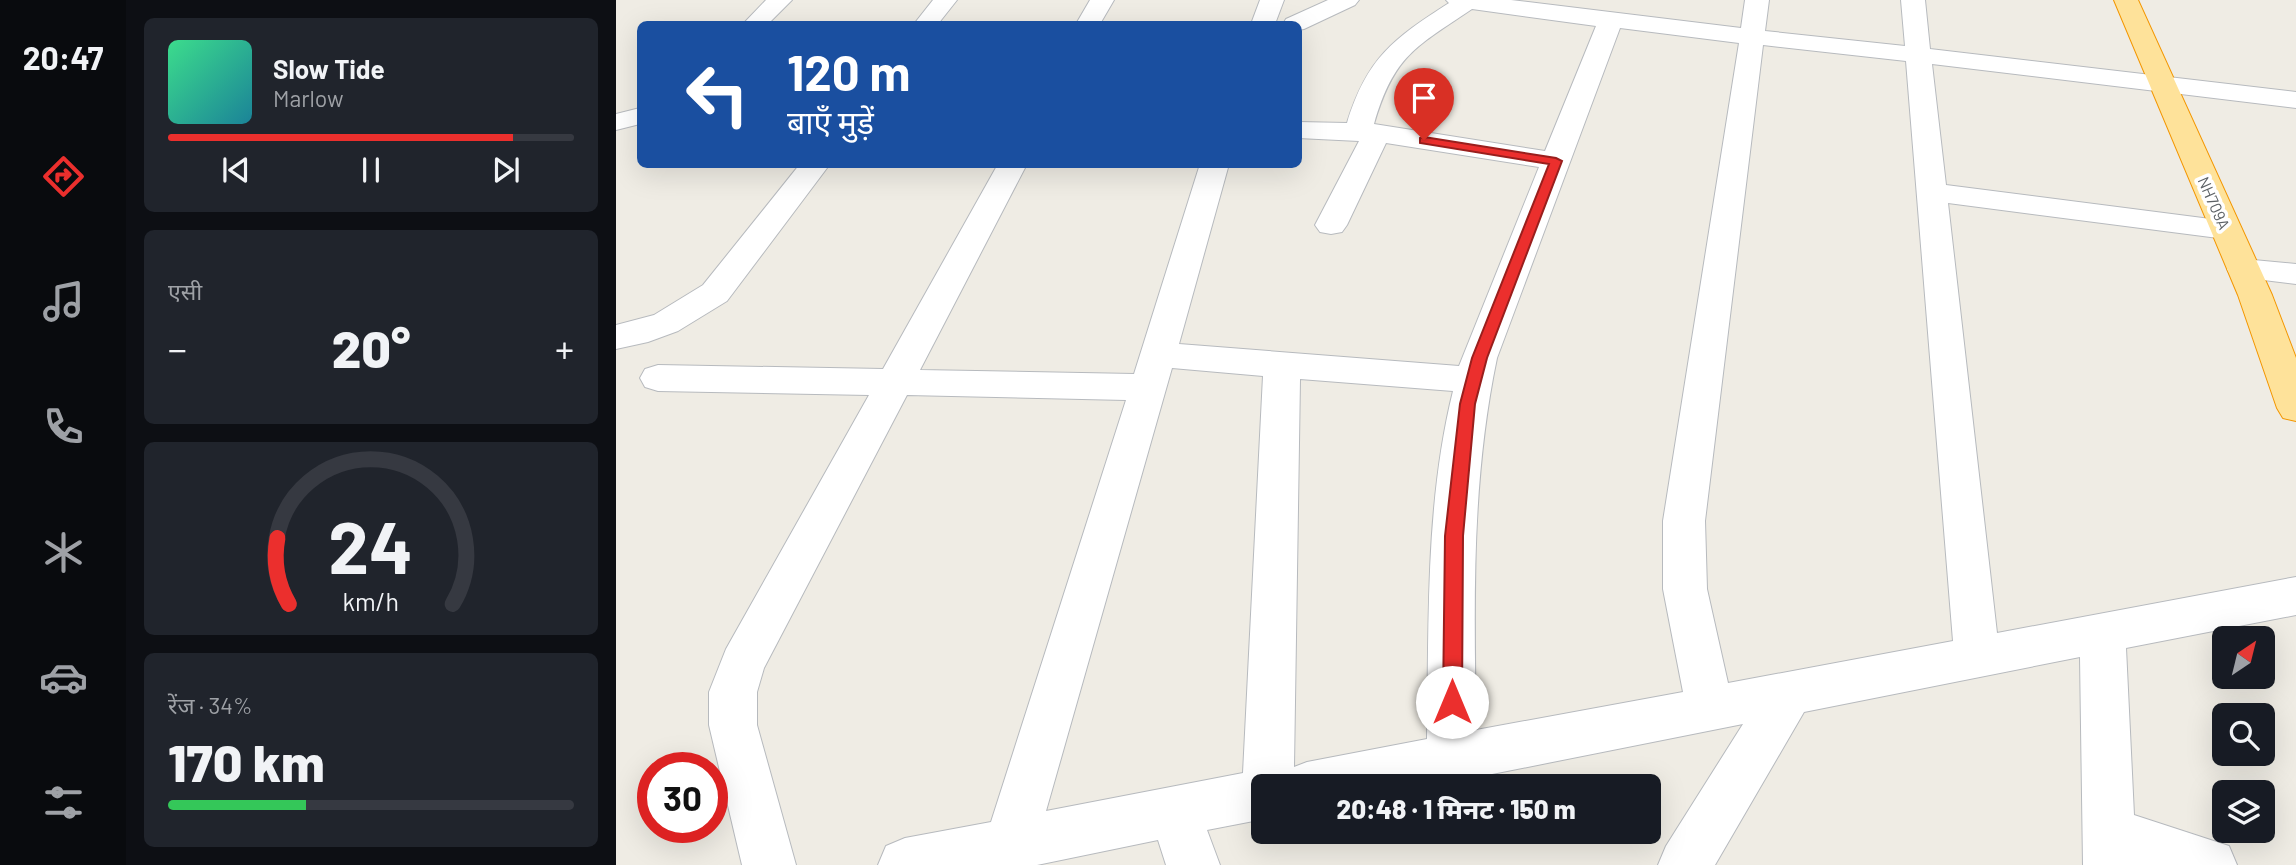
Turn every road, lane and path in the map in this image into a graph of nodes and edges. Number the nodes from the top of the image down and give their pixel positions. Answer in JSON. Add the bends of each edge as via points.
{"nodes":[{"id":1,"x":780,"y":0,"type":"edge"},
{"id":2,"x":945,"y":0,"type":"edge"},
{"id":3,"x":1102,"y":0,"type":"edge"},
{"id":4,"x":1272,"y":0,"type":"edge"},
{"id":5,"x":1347,"y":0,"type":"edge"},
{"id":6,"x":1757,"y":0,"type":"edge"},
{"id":7,"x":1913,"y":0,"type":"edge"},
{"id":8,"x":2126,"y":0,"type":"edge"},
{"id":9,"x":1477,"y":1,"type":"edge"},
{"id":10,"x":1611,"y":19,"type":"junction"},
{"id":11,"x":758,"y":21,"type":"edge"},
{"id":12,"x":928,"y":21,"type":"edge"},
{"id":13,"x":1090,"y":21,"type":"edge"},
{"id":14,"x":1264,"y":21,"type":"edge"},
{"id":15,"x":1302,"y":21,"type":"edge"},
{"id":16,"x":1751,"y":36,"type":"junction"},
{"id":17,"x":1920,"y":56,"type":"junction"},
{"id":18,"x":2160,"y":81,"type":"junction"},
{"id":19,"x":2296,"y":100,"type":"edge"},
{"id":20,"x":637,"y":118,"type":"edge"},
{"id":21,"x":616,"y":122,"type":"edge"},
{"id":22,"x":1302,"y":130,"type":"edge"},
{"id":23,"x":1368,"y":132,"type":"junction"},
{"id":24,"x":1556,"y":161,"type":"junction"},
{"id":25,"x":813,"y":168,"type":"edge"},
{"id":26,"x":1011,"y":168,"type":"edge"},
{"id":27,"x":1214,"y":168,"type":"edge"},
{"id":28,"x":1933,"y":192,"type":"junction"},
{"id":29,"x":1331,"y":225,"type":"dead end"},
{"id":30,"x":2226,"y":230,"type":"junction"},
{"id":31,"x":2243,"y":269,"type":"junction"},
{"id":32,"x":2296,"y":274,"type":"edge"},
{"id":33,"x":616,"y":337,"type":"edge"},
{"id":34,"x":1282,"y":364,"type":"junction"},
{"id":35,"x":1154,"y":371,"type":"junction"},
{"id":36,"x":659,"y":378,"type":"dead end"},
{"id":37,"x":1473,"y":380,"type":"junction"},
{"id":38,"x":895,"y":382,"type":"junction"},
{"id":39,"x":2296,"y":408,"type":"edge"},
{"id":40,"x":2296,"y":596,"type":"edge"},
{"id":41,"x":2102,"y":633,"type":"junction"},
{"id":42,"x":1977,"y":657,"type":"junction"},
{"id":43,"x":1788,"y":693,"type":"junction"},
{"id":44,"x":1710,"y":708,"type":"junction"},
{"id":45,"x":1452,"y":758,"type":"junction"},
{"id":46,"x":1268,"y":774,"type":"edge"},
{"id":47,"x":1369,"y":774,"type":"edge"},
{"id":48,"x":1251,"y":796,"type":"edge"},
{"id":49,"x":1174,"y":811,"type":"junction"},
{"id":50,"x":1011,"y":843,"type":"junction"},
{"id":51,"x":2110,"y":850,"type":"edge"},
{"id":52,"x":769,"y":865,"type":"edge"},
{"id":53,"x":905,"y":865,"type":"edge"},
{"id":54,"x":1193,"y":865,"type":"edge"},
{"id":55,"x":1685,"y":865,"type":"edge"},
{"id":56,"x":2210,"y":865,"type":"edge"}],
"edges":[{"from":1,"to":11,"type":"street"},
{"from":2,"to":12,"type":"street"},
{"from":3,"to":13,"type":"street"},
{"from":4,"to":14,"type":"street"},
{"from":5,"to":15,"type":"street"},
{"from":6,"to":16,"type":"street"},
{"from":7,"to":17,"type":"street"},
{"from":8,"to":18,"type":"highway","name":"NH709A"},
{"from":9,"to":10,"type":"street"},
{"from":9,"to":23,"type":"street","via":[[1411,41],[1384,66],[1377,78]]},
{"from":10,"to":16,"type":"street"},
{"from":10,"to":24,"type":"street"},
{"from":16,"to":17,"type":"street"},
{"from":16,"to":44,"type":"street","via":[[1684,521],[1685,589]]},
{"from":17,"to":18,"type":"street"},
{"from":17,"to":28,"type":"street"},
{"from":18,"to":19,"type":"street"},
{"from":18,"to":30,"type":"highway","name":"NH709A"},
{"from":20,"to":21,"type":"street"},
{"from":22,"to":23,"type":"street"},
{"from":23,"to":24,"type":"street"},
{"from":23,"to":29,"type":"street"},
{"from":24,"to":37,"type":"street"},
{"from":25,"to":33,"type":"street","via":[[715,293],[666,323]]},
{"from":26,"to":38,"type":"street"},
{"from":27,"to":35,"type":"street"},
{"from":28,"to":30,"type":"street"},
{"from":28,"to":42,"type":"street"},
{"from":30,"to":31,"type":"highway","name":"NH709A"},
{"from":31,"to":32,"type":"street"},
{"from":31,"to":39,"type":"highway","name":"NH709A"},
{"from":34,"to":35,"type":"street"},
{"from":34,"to":37,"type":"street"},
{"from":34,"to":46,"type":"street"},
{"from":35,"to":38,"type":"street"},
{"from":35,"to":50,"type":"street"},
{"from":36,"to":38,"type":"street"},
{"from":37,"to":45,"type":"street","via":[[1461,447],[1454,536]]},
{"from":38,"to":52,"type":"street","via":[[742,664],[733,692],[733,725]]},
{"from":40,"to":41,"type":"street"},
{"from":41,"to":42,"type":"street"},
{"from":41,"to":51,"type":"street"},
{"from":42,"to":43,"type":"street"},
{"from":43,"to":44,"type":"street"},
{"from":43,"to":55,"type":"street"},
{"from":44,"to":45,"type":"street"},
{"from":45,"to":47,"type":"street"},
{"from":48,"to":49,"type":"street"},
{"from":49,"to":50,"type":"street"},
{"from":49,"to":54,"type":"street"},
{"from":50,"to":53,"type":"street"},
{"from":51,"to":56,"type":"street"}]}
